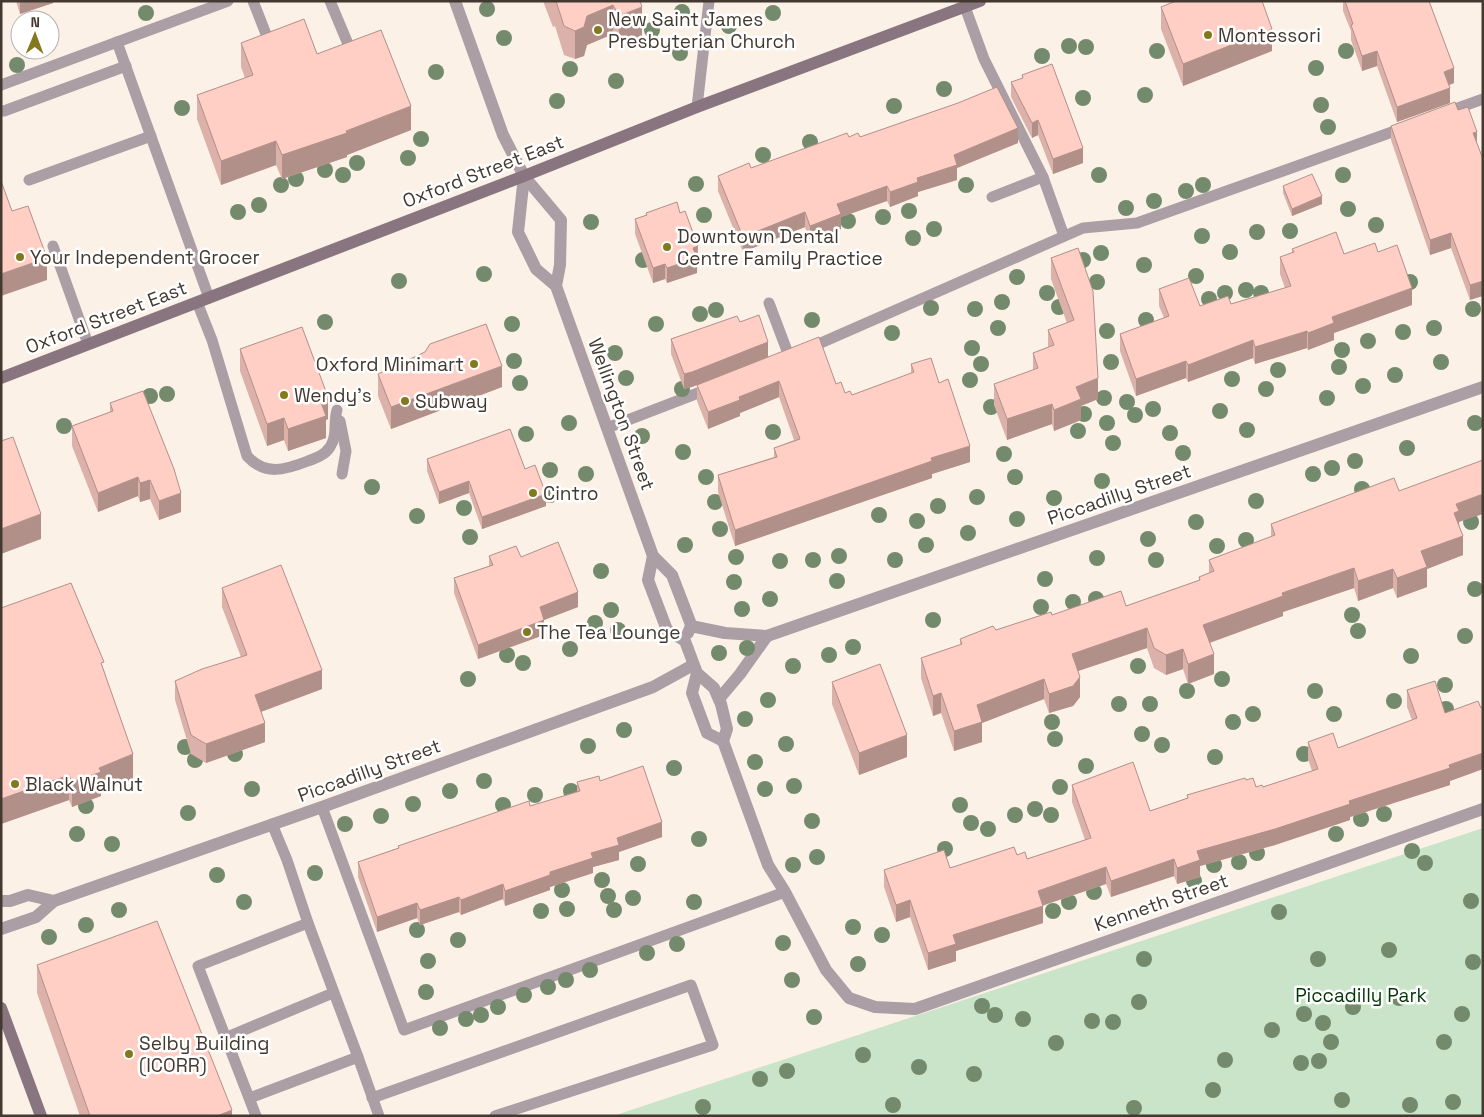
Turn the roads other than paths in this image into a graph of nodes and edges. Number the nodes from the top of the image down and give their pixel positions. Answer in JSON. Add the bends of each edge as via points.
{"nodes":[{"id":1,"x":228,"y":1,"type":"edge"},
{"id":2,"x":254,"y":1,"type":"edge"},
{"id":3,"x":330,"y":1,"type":"edge"},
{"id":4,"x":455,"y":1,"type":"edge"},
{"id":5,"x":709,"y":1,"type":"edge"},
{"id":6,"x":980,"y":1,"type":"edge"},
{"id":7,"x":965,"y":7,"type":"junction"},
{"id":8,"x":266,"y":34,"type":"edge"},
{"id":9,"x":117,"y":42,"type":"junction"},
{"id":10,"x":350,"y":51,"type":"edge"},
{"id":11,"x":126,"y":66,"type":"junction"},
{"id":12,"x":1,"y":85,"type":"edge"},
{"id":13,"x":1483,"y":99,"type":"edge"},
{"id":14,"x":697,"y":107,"type":"junction"},
{"id":15,"x":4,"y":111,"type":"dead end"},
{"id":16,"x":1436,"y":116,"type":"edge"},
{"id":17,"x":1417,"y":123,"type":"edge"},
{"id":18,"x":151,"y":136,"type":"junction"},
{"id":19,"x":524,"y":176,"type":"junction"},
{"id":20,"x":1043,"y":177,"type":"junction"},
{"id":21,"x":29,"y":180,"type":"dead end"},
{"id":22,"x":992,"y":197,"type":"dead end"},
{"id":23,"x":1064,"y":236,"type":"junction"},
{"id":24,"x":53,"y":246,"type":"dead end"},
{"id":25,"x":556,"y":286,"type":"junction"},
{"id":26,"x":203,"y":300,"type":"junction"},
{"id":27,"x":769,"y":303,"type":"dead end"},
{"id":28,"x":88,"y":344,"type":"junction"},
{"id":29,"x":1,"y":378,"type":"edge"},
{"id":30,"x":718,"y":385,"type":"edge"},
{"id":31,"x":1483,"y":387,"type":"edge"},
{"id":32,"x":607,"y":428,"type":"junction"},
{"id":33,"x":342,"y":474,"type":"dead end"},
{"id":34,"x":653,"y":556,"type":"junction"},
{"id":35,"x":691,"y":626,"type":"junction"},
{"id":36,"x":767,"y":636,"type":"junction"},
{"id":37,"x":685,"y":641,"type":"junction"},
{"id":38,"x":695,"y":669,"type":"junction"},
{"id":39,"x":719,"y":698,"type":"junction"},
{"id":40,"x":723,"y":741,"type":"junction"},
{"id":41,"x":322,"y":807,"type":"junction"},
{"id":42,"x":1483,"y":809,"type":"edge"},
{"id":43,"x":272,"y":824,"type":"junction"},
{"id":44,"x":785,"y":892,"type":"junction"},
{"id":45,"x":54,"y":900,"type":"junction"},
{"id":46,"x":1,"y":901,"type":"edge"},
{"id":47,"x":308,"y":923,"type":"junction"},
{"id":48,"x":1,"y":928,"type":"edge"},
{"id":49,"x":333,"y":993,"type":"junction"},
{"id":50,"x":1,"y":1008,"type":"edge"},
{"id":51,"x":227,"y":1037,"type":"junction"},
{"id":52,"x":358,"y":1056,"type":"junction"},
{"id":53,"x":250,"y":1098,"type":"junction"},
{"id":54,"x":372,"y":1098,"type":"junction"},
{"id":55,"x":42,"y":1116,"type":"edge"},
{"id":56,"x":256,"y":1116,"type":"edge"},
{"id":57,"x":378,"y":1116,"type":"edge"},
{"id":58,"x":495,"y":1116,"type":"edge"}],
"edges":[{"from":1,"to":9,"type":"lane"},
{"from":2,"to":8,"type":"lane"},
{"from":3,"to":10,"type":"lane"},
{"from":4,"to":19,"type":"street","name":"Wellington Street","via":[[503,135]]},
{"from":5,"to":14,"type":"lane"},
{"from":6,"to":7,"type":"main road","name":"Oxford Street East"},
{"from":7,"to":14,"type":"main road","name":"Oxford Street East"},
{"from":7,"to":20,"type":"lane","via":[[984,59]]},
{"from":9,"to":11,"type":"lane"},
{"from":9,"to":12,"type":"lane"},
{"from":11,"to":15,"type":"lane"},
{"from":11,"to":18,"type":"lane"},
{"from":13,"to":16,"type":"lane"},
{"from":14,"to":19,"type":"main road","name":"Oxford Street East"},
{"from":17,"to":23,"type":"lane","via":[[1137,223],[1083,228]]},
{"from":18,"to":21,"type":"lane"},
{"from":18,"to":26,"type":"lane","via":[[174,200]]},
{"from":19,"to":25,"type":"street","name":"Wellington Street","via":[[560,220],[560,265]]},
{"from":19,"to":25,"type":"street","name":"Wellington Street","via":[[518,232],[536,269]]},
{"from":19,"to":26,"type":"main road","name":"Oxford Street East"},
{"from":20,"to":22,"type":"lane"},
{"from":20,"to":23,"type":"lane"},
{"from":23,"to":27,"type":"lane","via":[[785,358]]},
{"from":24,"to":28,"type":"lane"},
{"from":25,"to":32,"type":"street","name":"Wellington Street"},
{"from":26,"to":28,"type":"main road","name":"Oxford Street East"},
{"from":26,"to":33,"type":"lane","via":[[248,456],[265,469],[281,470],[320,456],[329,450],[333,442],[337,410],[346,451]]},
{"from":28,"to":29,"type":"main road","name":"Oxford Street East"},
{"from":30,"to":32,"type":"lane"},
{"from":31,"to":36,"type":"street","name":"Piccadilly Street"},
{"from":32,"to":34,"type":"street","name":"Wellington Street"},
{"from":34,"to":35,"type":"street","name":"Wellington Street","via":[[672,575]]},
{"from":34,"to":37,"type":"street","via":[[648,580],[667,630]]},
{"from":35,"to":36,"type":"street","name":"Piccadilly Street","via":[[725,634]]},
{"from":35,"to":37,"type":"street"},
{"from":36,"to":39,"type":"street"},
{"from":37,"to":38,"type":"street"},
{"from":38,"to":39,"type":"street","via":[[714,688]]},
{"from":38,"to":40,"type":"street","via":[[692,693],[698,711],[707,733]]},
{"from":38,"to":41,"type":"street","name":"Piccadilly Street"},
{"from":39,"to":40,"type":"street","via":[[727,729]]},
{"from":40,"to":44,"type":"street","via":[[768,865]]},
{"from":41,"to":43,"type":"street","name":"Piccadilly Street"},
{"from":41,"to":44,"type":"lane","via":[[404,1030]]},
{"from":42,"to":44,"type":"street","name":"Kenneth Street","via":[[914,1009],[875,1007],[849,998],[826,970]]},
{"from":43,"to":45,"type":"street","name":"Piccadilly Street"},
{"from":43,"to":47,"type":"lane"},
{"from":45,"to":46,"type":"street","via":[[28,895]]},
{"from":45,"to":48,"type":"street","name":"Piccadilly Street","via":[[36,916]]},
{"from":47,"to":49,"type":"lane"},
{"from":47,"to":51,"type":"lane","via":[[198,966]]},
{"from":49,"to":51,"type":"lane"},
{"from":49,"to":52,"type":"lane"},
{"from":50,"to":55,"type":"main road"},
{"from":51,"to":53,"type":"lane"},
{"from":52,"to":53,"type":"lane"},
{"from":52,"to":54,"type":"lane"},
{"from":53,"to":56,"type":"lane"},
{"from":54,"to":57,"type":"lane"},
{"from":54,"to":58,"type":"lane","via":[[691,985],[713,1045]]}]}
